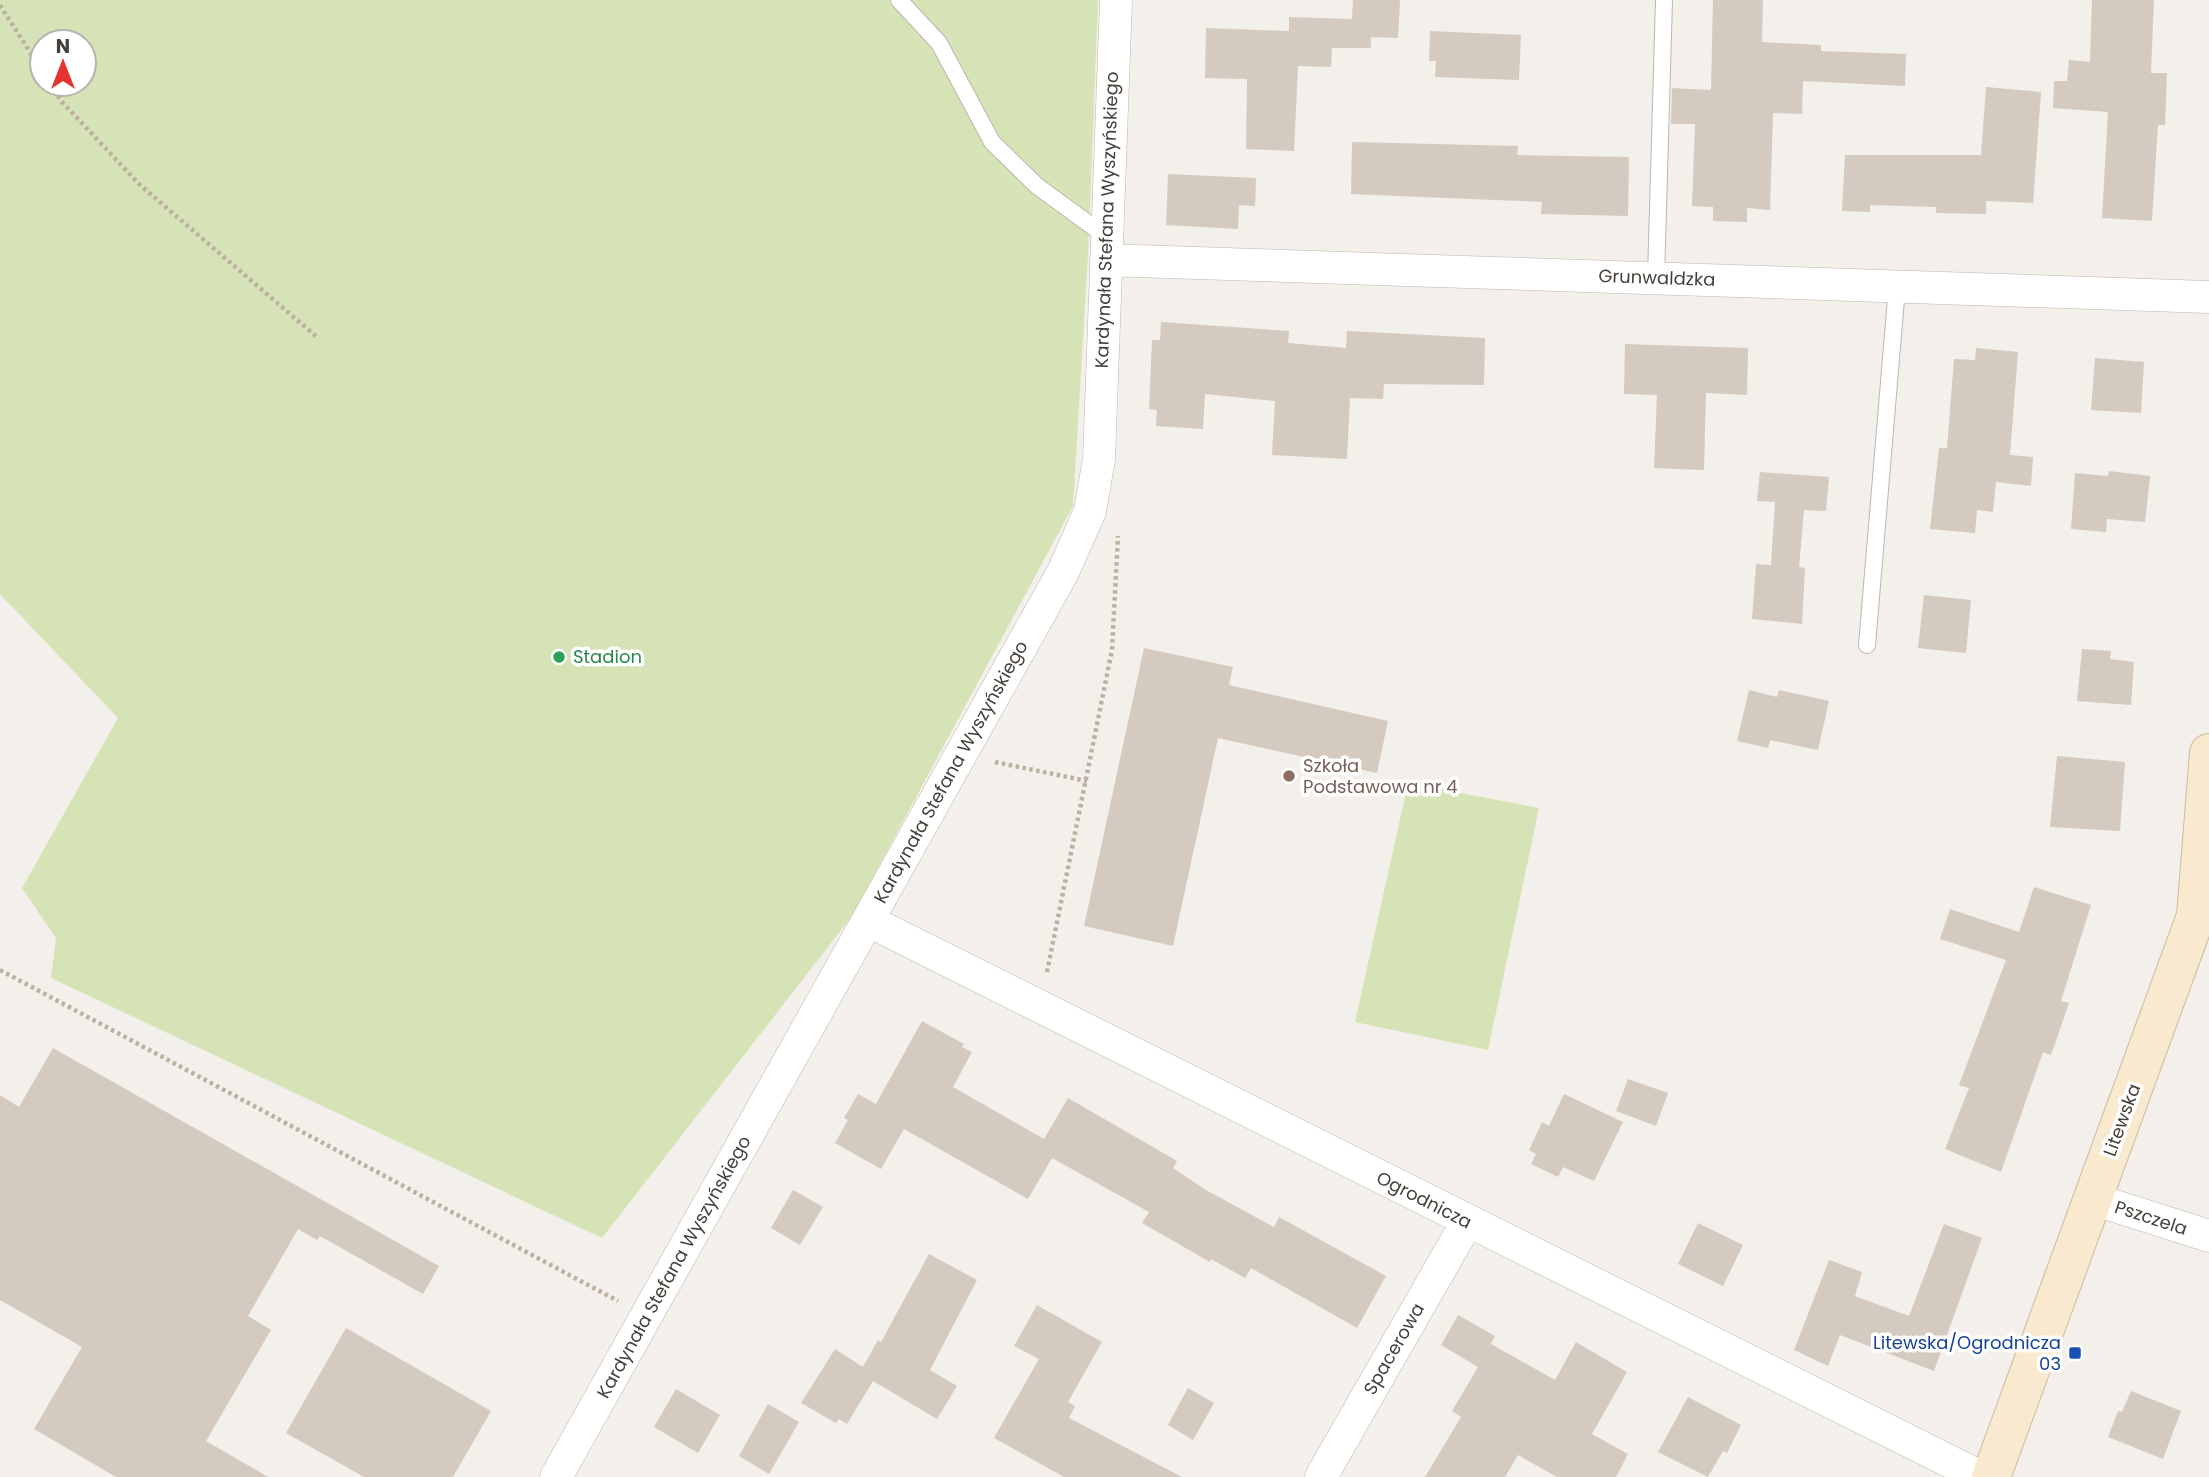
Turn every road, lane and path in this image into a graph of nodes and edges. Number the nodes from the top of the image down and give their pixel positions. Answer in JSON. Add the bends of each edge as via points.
{"nodes":[{"id":1,"x":899,"y":0,"type":"edge"},
{"id":2,"x":1116,"y":0,"type":"edge"},
{"id":3,"x":1664,"y":0,"type":"edge"},
{"id":4,"x":0,"y":5,"type":"edge"},
{"id":5,"x":28,"y":49,"type":"edge"},
{"id":6,"x":59,"y":98,"type":"edge"},
{"id":7,"x":1106,"y":248,"type":"junction"},
{"id":8,"x":1656,"y":278,"type":"junction"},
{"id":9,"x":1897,"y":287,"type":"junction"},
{"id":10,"x":2209,"y":297,"type":"edge"},
{"id":11,"x":318,"y":338,"type":"dead end"},
{"id":12,"x":1118,"y":532,"type":"dead end"},
{"id":13,"x":1867,"y":645,"type":"dead end"},
{"id":14,"x":2209,"y":752,"type":"edge"},
{"id":15,"x":982,"y":759,"type":"dead end"},
{"id":16,"x":1087,"y":781,"type":"junction"},
{"id":17,"x":2202,"y":917,"type":"edge"},
{"id":18,"x":869,"y":921,"type":"junction"},
{"id":19,"x":0,"y":970,"type":"edge"},
{"id":20,"x":1046,"y":974,"type":"dead end"},
{"id":21,"x":2093,"y":1199,"type":"junction"},
{"id":22,"x":1467,"y":1222,"type":"junction"},
{"id":23,"x":2209,"y":1237,"type":"edge"},
{"id":24,"x":647,"y":1316,"type":"junction"},
{"id":25,"x":556,"y":1477,"type":"edge"},
{"id":26,"x":1321,"y":1477,"type":"edge"},
{"id":27,"x":1981,"y":1477,"type":"edge"},
{"id":28,"x":1991,"y":1477,"type":"edge"}],
"edges":[{"from":1,"to":7,"type":"lane","via":[[939,43],[992,142]]},
{"from":2,"to":7,"type":"street","name":"Kardynała Stefana Wyszyńskiego"},
{"from":3,"to":8,"type":"lane"},
{"from":4,"to":5,"type":"path"},
{"from":6,"to":11,"type":"path","via":[[140,185]]},
{"from":7,"to":8,"type":"street","name":"Grunwaldzka"},
{"from":7,"to":18,"type":"street","name":"Kardynała Stefana Wyszyńskiego","via":[[1099,459],[1090,511],[1063,572]]},
{"from":8,"to":9,"type":"street","name":"Grunwaldzka"},
{"from":9,"to":10,"type":"street","name":"Grunwaldzka"},
{"from":9,"to":13,"type":"lane"},
{"from":12,"to":16,"type":"path","via":[[1112,650]]},
{"from":14,"to":17,"type":"main road","name":"Litewska"},
{"from":15,"to":16,"type":"path"},
{"from":16,"to":20,"type":"path"},
{"from":17,"to":21,"type":"main road","name":"Litewska"},
{"from":18,"to":22,"type":"street","name":"Ogrodnicza"},
{"from":18,"to":24,"type":"street","name":"Kardynała Stefana Wyszyńskiego"},
{"from":19,"to":24,"type":"path"},
{"from":21,"to":23,"type":"street","name":"Pszczela"},
{"from":21,"to":28,"type":"main road","name":"Litewska"},
{"from":22,"to":26,"type":"street","name":"Spacerowa"},
{"from":22,"to":27,"type":"street","name":"Ogrodnicza"},
{"from":24,"to":25,"type":"street","name":"Kardynała Stefana Wyszyńskiego"}]}
